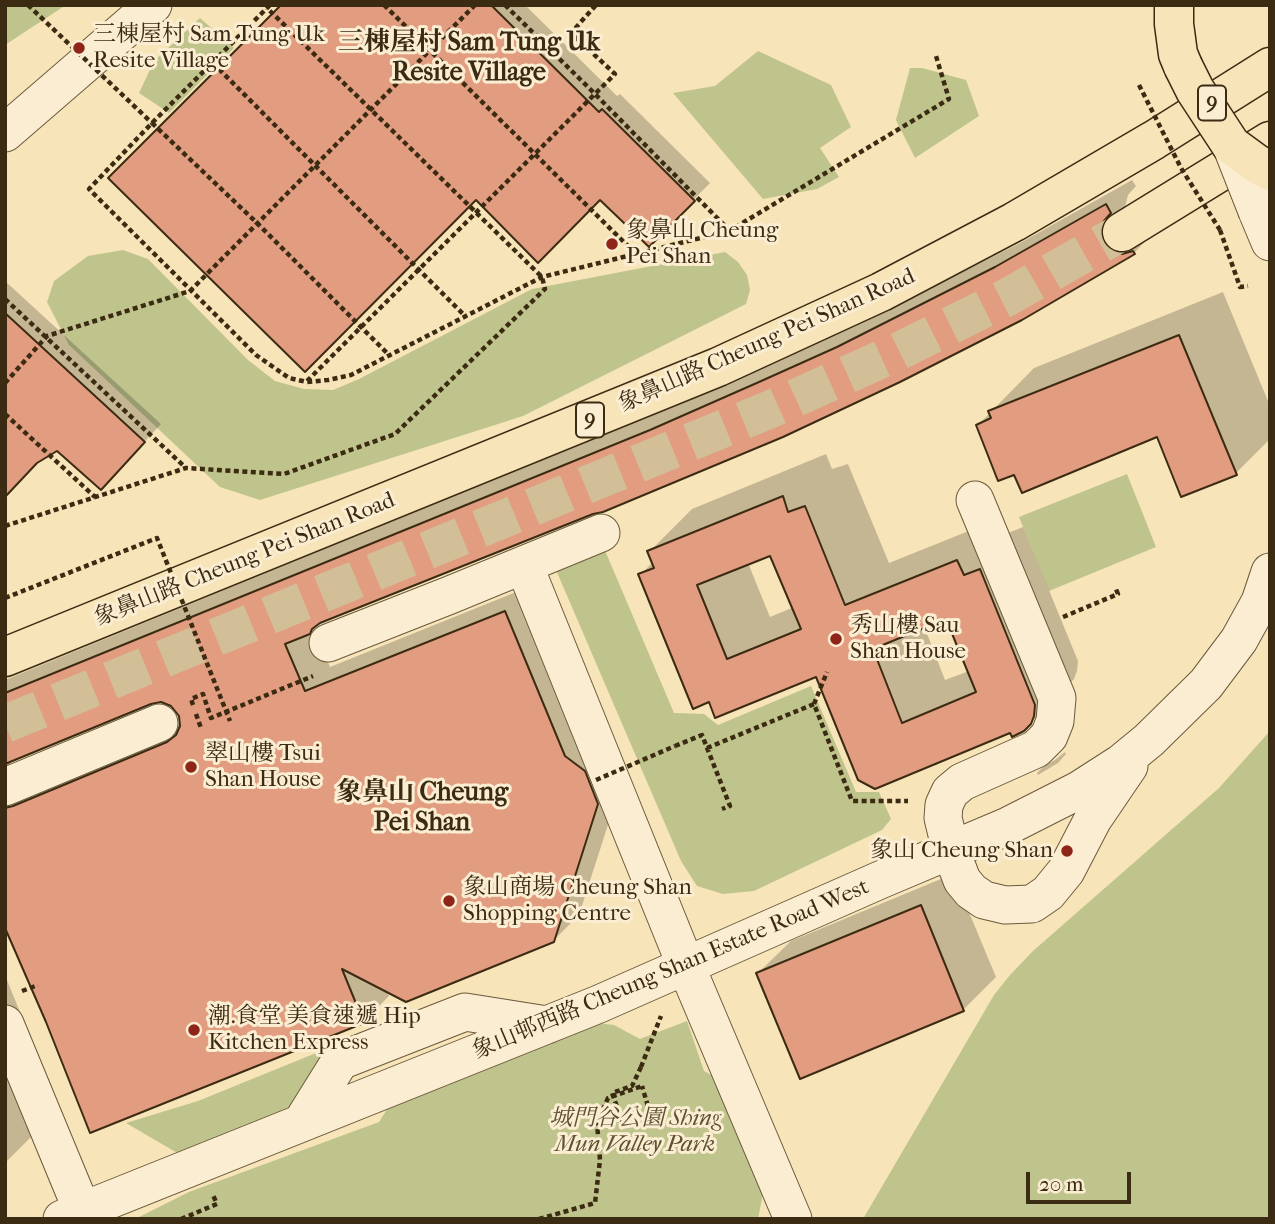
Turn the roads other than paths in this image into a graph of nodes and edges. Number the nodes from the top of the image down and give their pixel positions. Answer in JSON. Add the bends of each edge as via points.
{"nodes":[{"id":1,"x":153,"y":5,"type":"edge"},
{"id":2,"x":1157,"y":5,"type":"edge"},
{"id":3,"x":1174,"y":5,"type":"edge"},
{"id":4,"x":1180,"y":60,"type":"junction"},
{"id":5,"x":1270,"y":67,"type":"edge"},
{"id":6,"x":5,"y":133,"type":"edge"},
{"id":7,"x":1270,"y":142,"type":"edge"},
{"id":8,"x":1231,"y":145,"type":"junction"},
{"id":9,"x":1270,"y":171,"type":"edge"},
{"id":10,"x":1264,"y":226,"type":"edge"},
{"id":11,"x":1122,"y":232,"type":"tunnel mouth"},
{"id":12,"x":975,"y":500,"type":"dead end"},
{"id":13,"x":601,"y":533,"type":"dead end"},
{"id":14,"x":524,"y":565,"type":"junction"},
{"id":15,"x":1270,"y":572,"type":"edge"},
{"id":16,"x":328,"y":643,"type":"dead end"},
{"id":17,"x":5,"y":657,"type":"edge"},
{"id":18,"x":159,"y":723,"type":"dead end"},
{"id":19,"x":1149,"y":740,"type":"junction"},
{"id":20,"x":5,"y":787,"type":"edge"},
{"id":21,"x":951,"y":851,"type":"junction"},
{"id":22,"x":686,"y":966,"type":"junction"},
{"id":23,"x":5,"y":1024,"type":"edge"},
{"id":24,"x":72,"y":1215,"type":"edge"},
{"id":25,"x":793,"y":1219,"type":"edge"}],
"edges":[{"from":1,"to":6,"type":"street"},
{"from":2,"to":4,"type":"street"},
{"from":3,"to":4,"type":"main road"},
{"from":4,"to":8,"type":"main road","bridge":true},
{"from":5,"to":17,"type":"main road","name":"象鼻山路 Cheung Pei Shan Road","number":"9","via":[[1014,222],[856,304],[718,368]]},
{"from":7,"to":11,"type":"main road"},
{"from":8,"to":9,"type":"main road","bridge":true},
{"from":8,"to":10,"type":"street","bridge":true},
{"from":12,"to":21,"type":"street","via":[[1057,698],[1052,729],[1036,749],[962,782],[950,792],[942,811]]},
{"from":13,"to":14,"type":"street"},
{"from":14,"to":16,"type":"street"},
{"from":14,"to":22,"type":"street"},
{"from":15,"to":19,"type":"street","name":"象山邨西路 Cheung Shan Estate Road West","via":[[1239,640],[1206,684]]},
{"from":18,"to":20,"type":"street"},
{"from":19,"to":21,"type":"street","name":"象山邨西路 Cheung Shan Estate Road West","via":[[1079,790]]},
{"from":19,"to":21,"type":"street","via":[[1109,793],[1066,871],[1032,904],[984,900],[962,880]]},
{"from":21,"to":22,"type":"street","name":"象山邨西路 Cheung Shan Estate Road West"},
{"from":22,"to":24,"type":"street","name":"象山邨西路 Cheung Shan Estate Road West"},
{"from":22,"to":25,"type":"street","via":[[778,1147]]},
{"from":23,"to":24,"type":"street"}]}
